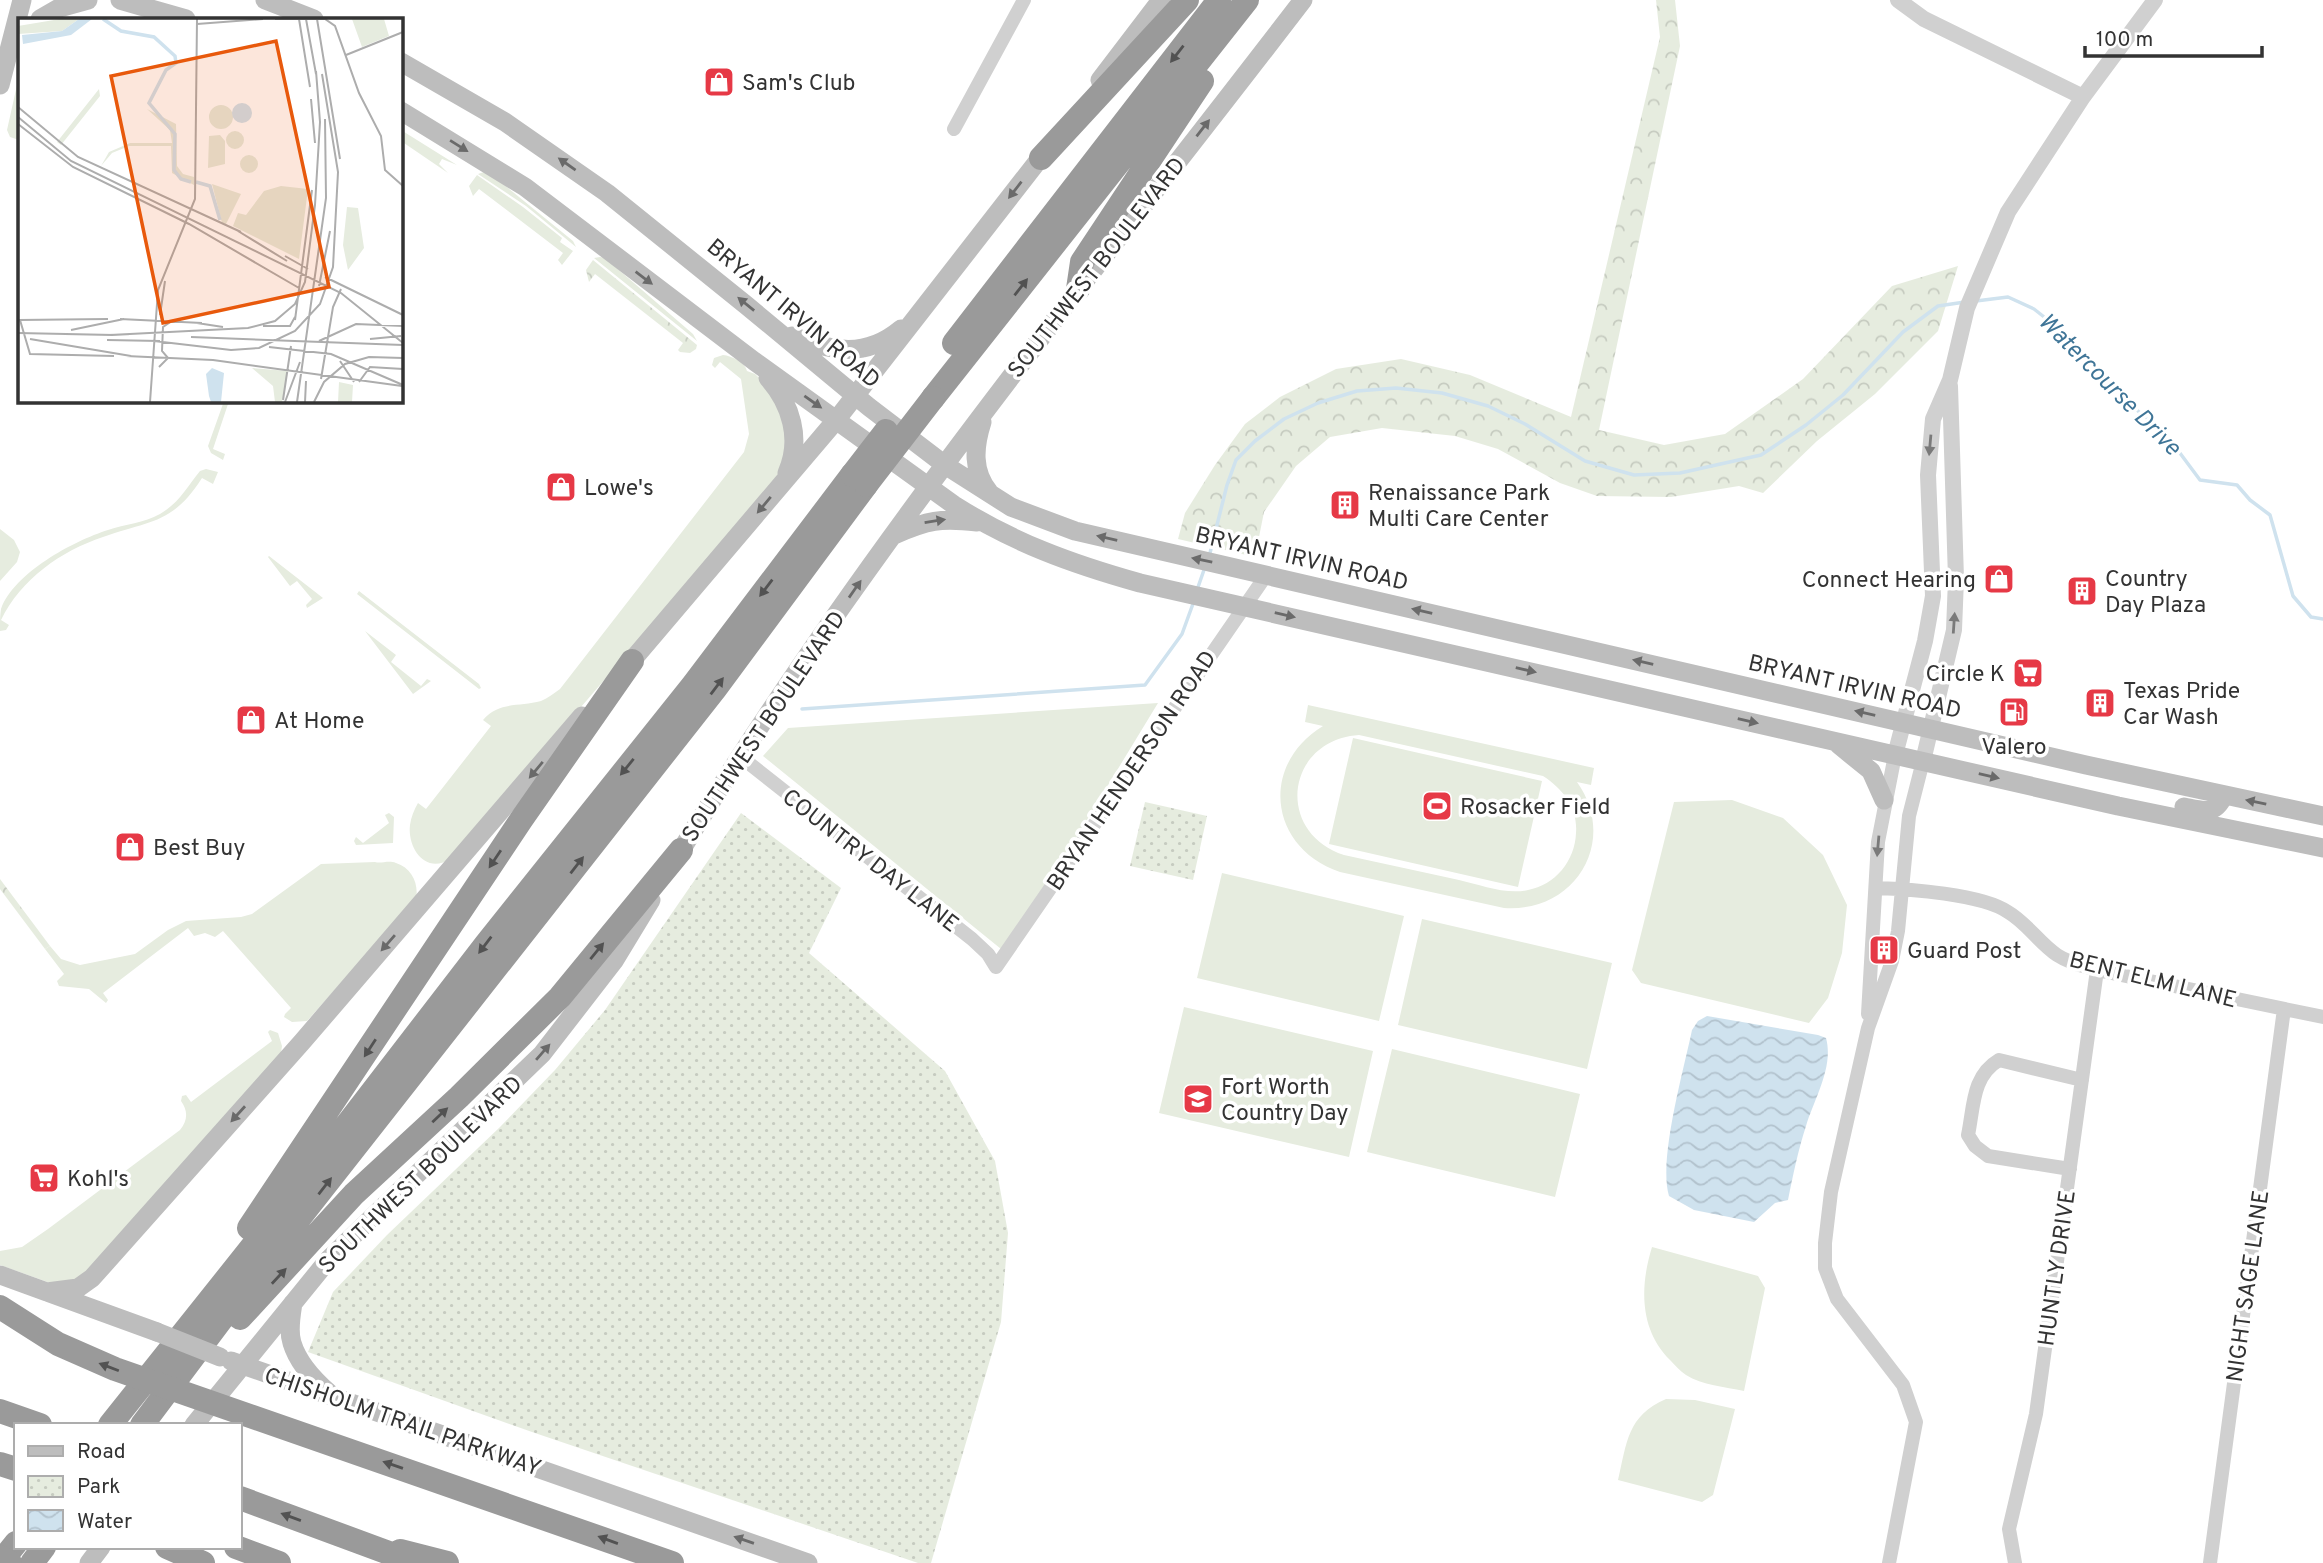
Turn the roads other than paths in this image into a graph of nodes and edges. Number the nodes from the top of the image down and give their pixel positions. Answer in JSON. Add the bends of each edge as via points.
{"nodes":[{"id":1,"x":22,"y":0,"type":"edge"},
{"id":2,"x":88,"y":0,"type":"edge"},
{"id":3,"x":120,"y":0,"type":"edge"},
{"id":4,"x":265,"y":0,"type":"edge"},
{"id":5,"x":1024,"y":0,"type":"edge"},
{"id":6,"x":1161,"y":0,"type":"edge"},
{"id":7,"x":1187,"y":0,"type":"edge"},
{"id":8,"x":1219,"y":0,"type":"edge"},
{"id":9,"x":1247,"y":0,"type":"edge"},
{"id":10,"x":1257,"y":0,"type":"edge"},
{"id":11,"x":1303,"y":0,"type":"edge"},
{"id":12,"x":1899,"y":0,"type":"edge"},
{"id":13,"x":2155,"y":0,"type":"edge"},
{"id":14,"x":42,"y":18,"type":"edge"},
{"id":15,"x":183,"y":18,"type":"edge"},
{"id":16,"x":311,"y":18,"type":"edge"},
{"id":17,"x":18,"y":49,"type":"edge"},
{"id":18,"x":402,"y":63,"type":"edge"},
{"id":19,"x":2,"y":76,"type":"edge"},
{"id":20,"x":2083,"y":97,"type":"junction"},
{"id":21,"x":402,"y":112,"type":"edge"},
{"id":22,"x":954,"y":129,"type":"dead end"},
{"id":23,"x":1041,"y":158,"type":"junction"},
{"id":24,"x":1078,"y":289,"type":"junction"},
{"id":25,"x":920,"y":312,"type":"junction"},
{"id":26,"x":780,"y":332,"type":"junction"},
{"id":27,"x":754,"y":361,"type":"junction"},
{"id":28,"x":1950,"y":380,"type":"junction"},
{"id":29,"x":926,"y":393,"type":"junction"},
{"id":30,"x":855,"y":396,"type":"junction"},
{"id":31,"x":988,"y":407,"type":"junction"},
{"id":32,"x":837,"y":419,"type":"junction"},
{"id":33,"x":945,"y":465,"type":"junction"},
{"id":34,"x":859,"y":480,"type":"junction"},
{"id":35,"x":782,"y":483,"type":"junction"},
{"id":36,"x":928,"y":487,"type":"junction"},
{"id":37,"x":992,"y":496,"type":"junction"},
{"id":38,"x":982,"y":522,"type":"junction"},
{"id":39,"x":890,"y":537,"type":"junction"},
{"id":40,"x":1267,"y":574,"type":"junction"},
{"id":41,"x":1245,"y":606,"type":"junction"},
{"id":42,"x":1467,"y":621,"type":"junction"},
{"id":43,"x":1459,"y":654,"type":"junction"},
{"id":44,"x":632,"y":662,"type":"junction"},
{"id":45,"x":1904,"y":722,"type":"junction"},
{"id":46,"x":1931,"y":729,"type":"junction"},
{"id":47,"x":1833,"y":740,"type":"junction"},
{"id":48,"x":1895,"y":755,"type":"junction"},
{"id":49,"x":741,"y":758,"type":"junction"},
{"id":50,"x":1923,"y":761,"type":"junction"},
{"id":51,"x":2224,"y":795,"type":"junction"},
{"id":52,"x":1884,"y":800,"type":"junction"},
{"id":53,"x":2118,"y":806,"type":"junction"},
{"id":54,"x":2323,"y":816,"type":"edge"},
{"id":55,"x":2323,"y":848,"type":"edge"},
{"id":56,"x":681,"y":850,"type":"junction"},
{"id":57,"x":1876,"y":888,"type":"junction"},
{"id":58,"x":1901,"y":889,"type":"junction"},
{"id":59,"x":996,"y":967,"type":"joint"},
{"id":60,"x":2097,"y":970,"type":"junction"},
{"id":61,"x":2284,"y":1009,"type":"junction"},
{"id":62,"x":2323,"y":1017,"type":"edge"},
{"id":63,"x":1868,"y":1028,"type":"junction"},
{"id":64,"x":2082,"y":1080,"type":"junction"},
{"id":65,"x":2070,"y":1169,"type":"junction"},
{"id":66,"x":0,"y":1275,"type":"edge"},
{"id":67,"x":47,"y":1292,"type":"junction"},
{"id":68,"x":293,"y":1303,"type":"junction"},
{"id":69,"x":0,"y":1307,"type":"edge"},
{"id":70,"x":192,"y":1321,"type":"junction"},
{"id":71,"x":242,"y":1365,"type":"junction"},
{"id":72,"x":336,"y":1398,"type":"junction"},
{"id":73,"x":0,"y":1411,"type":"edge"},
{"id":74,"x":146,"y":1420,"type":"edge"},
{"id":75,"x":34,"y":1423,"type":"edge"},
{"id":76,"x":112,"y":1423,"type":"edge"},
{"id":77,"x":196,"y":1423,"type":"edge"},
{"id":78,"x":242,"y":1499,"type":"edge"},
{"id":79,"x":342,"y":1536,"type":"junction"},
{"id":80,"x":14,"y":1546,"type":"edge"},
{"id":81,"x":172,"y":1549,"type":"edge"},
{"id":82,"x":241,"y":1549,"type":"edge"},
{"id":83,"x":0,"y":1557,"type":"edge"},
{"id":84,"x":0,"y":1563,"type":"edge"},
{"id":85,"x":10,"y":1563,"type":"edge"},
{"id":86,"x":203,"y":1563,"type":"edge"},
{"id":87,"x":279,"y":1563,"type":"edge"},
{"id":88,"x":416,"y":1563,"type":"edge"},
{"id":89,"x":447,"y":1563,"type":"edge"},
{"id":90,"x":672,"y":1563,"type":"edge"},
{"id":91,"x":808,"y":1563,"type":"edge"},
{"id":92,"x":1889,"y":1563,"type":"edge"},
{"id":93,"x":2015,"y":1563,"type":"edge"},
{"id":94,"x":2210,"y":1563,"type":"edge"}],
"edges":[{"from":1,"to":19,"type":"main road"},
{"from":2,"to":14,"type":"main road"},
{"from":3,"to":15,"type":"main road"},
{"from":4,"to":16,"type":"main road"},
{"from":5,"to":22,"type":"street"},
{"from":6,"to":23,"type":"main road"},
{"from":7,"to":23,"type":"highway"},
{"from":8,"to":29,"type":"highway","name":"SOUTHWEST BOULEVARD","one_way":true},
{"from":29,"to":9,"type":"highway","name":"SOUTHWEST BOULEVARD","one_way":true},
{"from":10,"to":24,"type":"highway","via":[[1082,262]]},
{"from":24,"to":11,"type":"main road","name":"SOUTHWEST BOULEVARD","one_way":true},
{"from":12,"to":20,"type":"street","via":[[1924,19]]},
{"from":13,"to":20,"type":"street"},
{"from":17,"to":19,"type":"main road"},
{"from":26,"to":18,"type":"main road","name":"BRYANT IRVIN ROAD","one_way":true,"via":[[565,163]]},
{"from":20,"to":28,"type":"street","via":[[2008,212],[1978,278]]},
{"from":21,"to":27,"type":"main road","one_way":true,"via":[[525,187]]},
{"from":23,"to":25,"type":"main road","one_way":true},
{"from":24,"to":31,"type":"main road","name":"SOUTHWEST BOULEVARD"},
{"from":25,"to":26,"type":"main road","via":[[891,337],[863,349],[835,350]]},
{"from":25,"to":30,"type":"main road"},
{"from":26,"to":30,"type":"main road","name":"BRYANT IRVIN ROAD"},
{"from":27,"to":32,"type":"main road","one_way":true},
{"from":27,"to":35,"type":"main road","via":[[783,397],[792,423],[793,454]]},
{"from":28,"to":45,"type":"street","one_way":true,"via":[[1933,419],[1930,446],[1933,596]]},
{"from":46,"to":28,"type":"street","one_way":true,"via":[[1954,631]]},
{"from":29,"to":34,"type":"highway","name":"SOUTHWEST BOULEVARD","bridge":true},
{"from":30,"to":32,"type":"main road"},
{"from":30,"to":33,"type":"main road","name":"BRYANT IRVIN ROAD"},
{"from":31,"to":33,"type":"main road","name":"SOUTHWEST BOULEVARD"},
{"from":31,"to":37,"type":"main road","via":[[976,441],[975,461],[981,482]]},
{"from":32,"to":35,"type":"main road"},
{"from":32,"to":36,"type":"main road"},
{"from":33,"to":36,"type":"main road","name":"SOUTHWEST BOULEVARD"},
{"from":33,"to":37,"type":"main road","name":"BRYANT IRVIN ROAD"},
{"from":34,"to":70,"type":"highway","name":"SOUTHWEST BOULEVARD","one_way":true,"via":[[486,944]]},
{"from":74,"to":34,"type":"highway","name":"SOUTHWEST BOULEVARD","one_way":true,"via":[[715,689]]},
{"from":35,"to":44,"type":"main road","one_way":true},
{"from":36,"to":38,"type":"main road"},
{"from":36,"to":39,"type":"main road","name":"SOUTHWEST BOULEVARD"},
{"from":40,"to":37,"type":"main road","name":"BRYANT IRVIN ROAD","one_way":true,"via":[[1054,525]]},
{"from":39,"to":38,"type":"main road","one_way":true,"via":[[933,520]]},
{"from":38,"to":41,"type":"main road","via":[[1069,562]]},
{"from":49,"to":39,"type":"main road","name":"SOUTHWEST BOULEVARD","one_way":true},
{"from":40,"to":41,"type":"street","name":"BRYAN HENDERSON ROAD"},
{"from":42,"to":40,"type":"main road","name":"BRYANT IRVIN ROAD","one_way":true},
{"from":41,"to":43,"type":"main road","one_way":true},
{"from":41,"to":59,"type":"street","name":"BRYAN HENDERSON ROAD"},
{"from":42,"to":43,"type":"main road"},
{"from":45,"to":42,"type":"main road","name":"BRYANT IRVIN ROAD","one_way":true},
{"from":43,"to":47,"type":"main road","one_way":true},
{"from":44,"to":67,"type":"main road","one_way":true,"via":[[92,1278],[78,1288]]},
{"from":44,"to":70,"type":"highway","one_way":true,"via":[[258,1213]]},
{"from":45,"to":46,"type":"main road","name":"BRYANT IRVIN ROAD"},
{"from":45,"to":48,"type":"street"},
{"from":46,"to":50,"type":"street"},
{"from":46,"to":51,"type":"main road","name":"BRYANT IRVIN ROAD"},
{"from":47,"to":48,"type":"main road"},
{"from":47,"to":52,"type":"main road","via":[[1864,764]]},
{"from":48,"to":50,"type":"main road"},
{"from":48,"to":52,"type":"street"},
{"from":49,"to":56,"type":"main road","name":"SOUTHWEST BOULEVARD"},
{"from":49,"to":59,"type":"street","name":"COUNTRY DAY LANE","via":[[972,939]]},
{"from":50,"to":53,"type":"main road","one_way":true},
{"from":50,"to":58,"type":"street","via":[[1909,816]]},
{"from":51,"to":53,"type":"main road","via":[[2213,810],[2150,801]]},
{"from":54,"to":51,"type":"main road","name":"BRYANT IRVIN ROAD","one_way":true},
{"from":52,"to":57,"type":"street","one_way":true},
{"from":53,"to":55,"type":"main road"},
{"from":68,"to":56,"type":"main road","name":"SOUTHWEST BOULEVARD","one_way":true,"via":[[329,1259],[542,1054],[614,961]]},
{"from":74,"to":56,"type":"highway","one_way":true,"via":[[354,1194],[560,997]]},
{"from":57,"to":58,"type":"street","name":"BENT ELM LANE"},
{"from":57,"to":63,"type":"street"},
{"from":58,"to":60,"type":"street","name":"BENT ELM LANE","via":[[1983,901],[2006,910],[2055,954]]},
{"from":58,"to":63,"type":"street","via":[[1892,961]]},
{"from":60,"to":61,"type":"street","name":"BENT ELM LANE"},
{"from":60,"to":64,"type":"street","name":"HUNTLY DRIVE"},
{"from":61,"to":62,"type":"street","name":"BENT ELM LANE"},
{"from":61,"to":94,"type":"street","name":"NIGHT SAGE LANE"},
{"from":63,"to":92,"type":"street","via":[[1831,1192],[1825,1268],[1837,1299],[1903,1385],[1916,1422]]},
{"from":64,"to":65,"type":"street","name":"HUNTLY DRIVE"},
{"from":64,"to":65,"type":"street","via":[[1999,1060],[1979,1078],[1968,1135],[1988,1156]]},
{"from":65,"to":93,"type":"street","name":"HUNTLY DRIVE","via":[[2036,1414],[2009,1529]]},
{"from":66,"to":67,"type":"main road","name":"CHISHOLM TRAIL PARKWAY"},
{"from":67,"to":71,"type":"main road","name":"CHISHOLM TRAIL PARKWAY","bridge":true},
{"from":68,"to":71,"type":"main road","name":"SOUTHWEST BOULEVARD"},
{"from":68,"to":72,"type":"main road","via":[[291,1342],[317,1383]]},
{"from":90,"to":69,"type":"highway","one_way":true,"bridge":true,"via":[[106,1366],[58,1344]]},
{"from":70,"to":76,"type":"highway","name":"SOUTHWEST BOULEVARD"},
{"from":71,"to":72,"type":"main road","name":"CHISHOLM TRAIL PARKWAY"},
{"from":71,"to":77,"type":"main road","name":"SOUTHWEST BOULEVARD"},
{"from":91,"to":72,"type":"main road","name":"CHISHOLM TRAIL PARKWAY","one_way":true},
{"from":73,"to":75,"type":"highway"},
{"from":79,"to":78,"type":"highway","one_way":true},
{"from":79,"to":88,"type":"highway"},
{"from":79,"to":89,"type":"highway"},
{"from":80,"to":84,"type":"highway"},
{"from":81,"to":86,"type":"highway"},
{"from":82,"to":87,"type":"highway"},
{"from":83,"to":85,"type":"highway","bridge":true}]}
